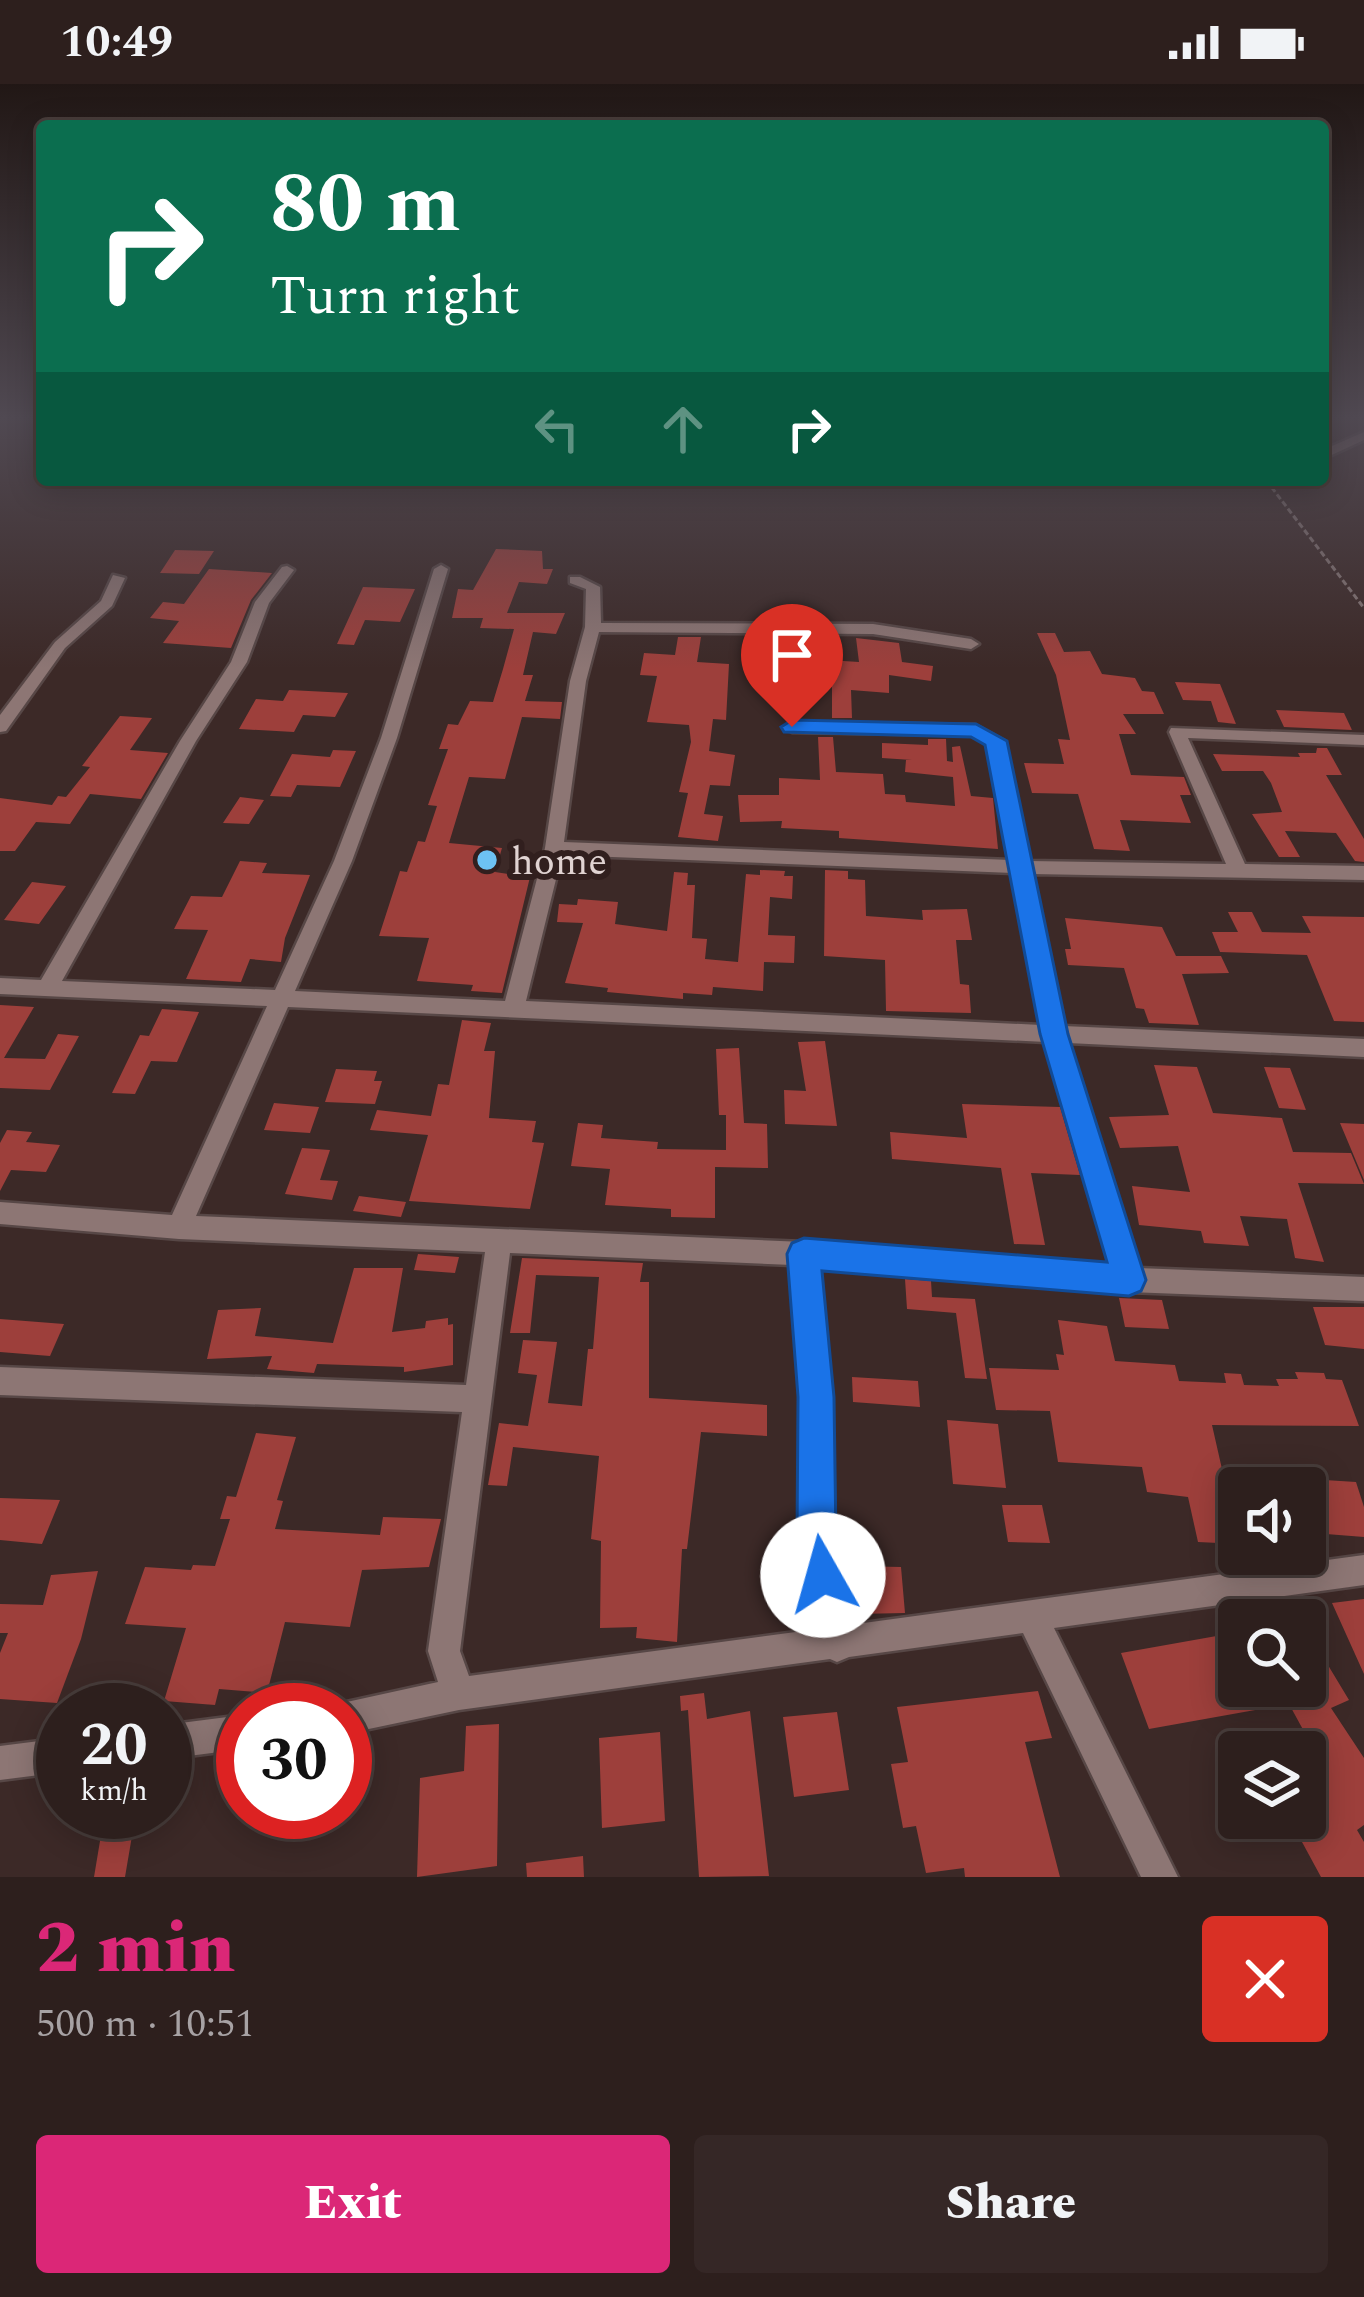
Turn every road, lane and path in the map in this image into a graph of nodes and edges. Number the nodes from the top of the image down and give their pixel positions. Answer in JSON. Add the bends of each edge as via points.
{"nodes":[{"id":1,"x":1282,"y":501,"type":"edge"},
{"id":2,"x":441,"y":569,"type":"dead end"},
{"id":3,"x":287,"y":570,"type":"dead end"},
{"id":4,"x":118,"y":578,"type":"dead end"},
{"id":5,"x":575,"y":580,"type":"dead end"},
{"id":6,"x":1364,"y":608,"type":"edge"},
{"id":7,"x":593,"y":627,"type":"junction"},
{"id":8,"x":971,"y":644,"type":"dead end"},
{"id":9,"x":0,"y":727,"type":"edge"},
{"id":10,"x":792,"y":727,"type":"dead end"},
{"id":11,"x":1364,"y":740,"type":"edge"},
{"id":12,"x":554,"y":848,"type":"junction"},
{"id":13,"x":1019,"y":867,"type":"junction"},
{"id":14,"x":1238,"y":869,"type":"junction"},
{"id":15,"x":1364,"y":874,"type":"edge"},
{"id":16,"x":0,"y":986,"type":"edge"},
{"id":17,"x":46,"y":990,"type":"junction"},
{"id":18,"x":280,"y":1001,"type":"junction"},
{"id":19,"x":514,"y":1006,"type":"junction"},
{"id":20,"x":1054,"y":1034,"type":"junction"},
{"id":21,"x":1364,"y":1048,"type":"edge"},
{"id":22,"x":0,"y":1213,"type":"edge"},
{"id":23,"x":179,"y":1227,"type":"junction"},
{"id":24,"x":499,"y":1239,"type":"junction"},
{"id":25,"x":804,"y":1254,"type":"junction"},
{"id":26,"x":1129,"y":1280,"type":"junction"},
{"id":27,"x":1364,"y":1288,"type":"edge"},
{"id":28,"x":2,"y":1386,"type":"edge"},
{"id":29,"x":478,"y":1399,"type":"junction"},
{"id":30,"x":1364,"y":1570,"type":"edge"},
{"id":31,"x":1033,"y":1619,"type":"junction"},
{"id":32,"x":837,"y":1646,"type":"junction"},
{"id":33,"x":459,"y":1694,"type":"junction"},
{"id":34,"x":372,"y":1712,"type":"edge"},
{"id":35,"x":36,"y":1758,"type":"edge"},
{"id":36,"x":0,"y":1763,"type":"edge"},
{"id":37,"x":1160,"y":1877,"type":"edge"}],
"edges":[{"from":1,"to":6,"type":"path"},
{"from":2,"to":18,"type":"street","via":[[389,738]]},
{"from":3,"to":17,"type":"street"},
{"from":4,"to":9,"type":"street","via":[[107,603],[60,645]]},
{"from":5,"to":7,"type":"street","via":[[593,587]]},
{"from":7,"to":8,"type":"street","via":[[873,629]]},
{"from":7,"to":12,"type":"street"},
{"from":10,"to":13,"type":"street","via":[[988,735],[998,748]]},
{"from":11,"to":14,"type":"street","via":[[1177,732]]},
{"from":12,"to":13,"type":"street"},
{"from":12,"to":19,"type":"street"},
{"from":13,"to":14,"type":"street"},
{"from":13,"to":20,"type":"street"},
{"from":14,"to":15,"type":"street"},
{"from":16,"to":17,"type":"street"},
{"from":17,"to":18,"type":"street"},
{"from":18,"to":19,"type":"street"},
{"from":18,"to":23,"type":"street"},
{"from":19,"to":20,"type":"street"},
{"from":20,"to":21,"type":"street"},
{"from":20,"to":26,"type":"street"},
{"from":22,"to":23,"type":"street"},
{"from":23,"to":24,"type":"street"},
{"from":24,"to":25,"type":"street"},
{"from":24,"to":29,"type":"street"},
{"from":25,"to":26,"type":"street"},
{"from":25,"to":32,"type":"street","via":[[816,1539]]},
{"from":26,"to":27,"type":"street"},
{"from":28,"to":29,"type":"street"},
{"from":29,"to":33,"type":"street","via":[[444,1651]]},
{"from":30,"to":31,"type":"street"},
{"from":31,"to":32,"type":"street"},
{"from":31,"to":37,"type":"street"},
{"from":32,"to":33,"type":"street"},
{"from":33,"to":34,"type":"street"},
{"from":35,"to":36,"type":"street"}]}
